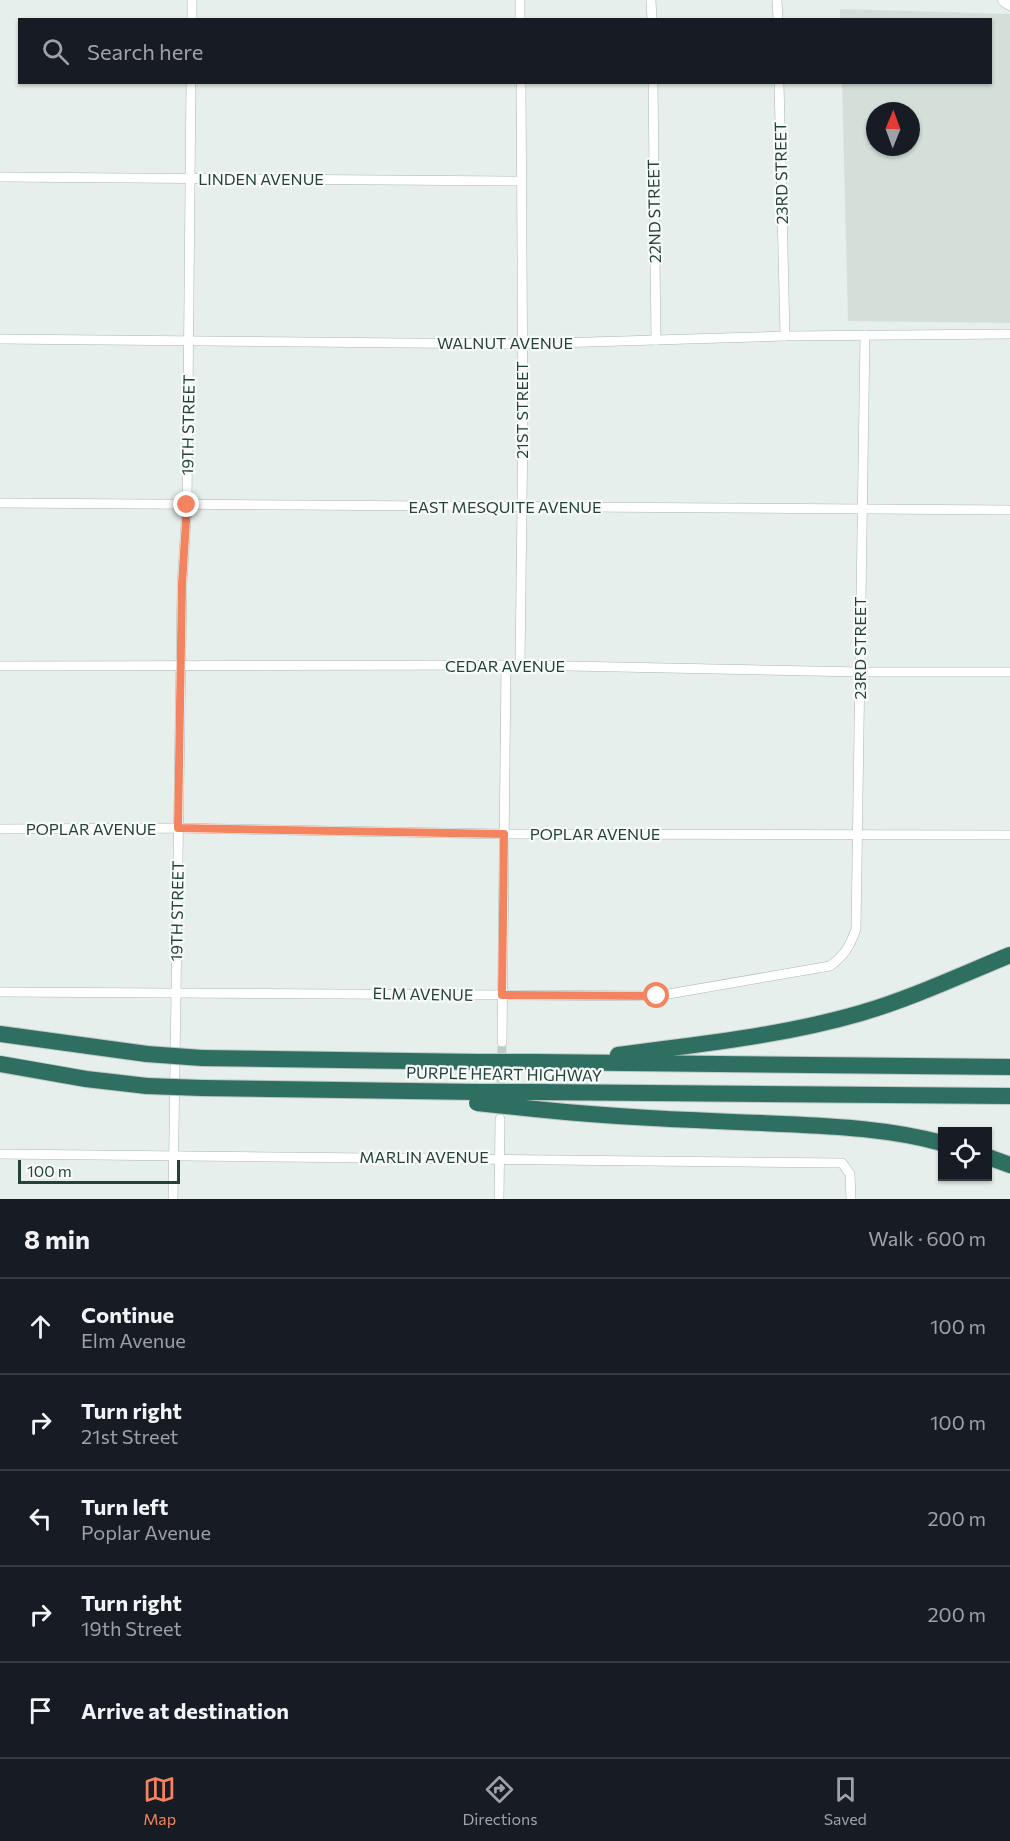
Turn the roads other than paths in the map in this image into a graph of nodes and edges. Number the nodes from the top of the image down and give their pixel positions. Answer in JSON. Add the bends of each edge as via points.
{"nodes":[{"id":1,"x":192,"y":0,"type":"edge"},
{"id":2,"x":520,"y":0,"type":"edge"},
{"id":3,"x":651,"y":0,"type":"edge"},
{"id":4,"x":777,"y":0,"type":"edge"},
{"id":5,"x":1005,"y":0,"type":"edge"},
{"id":6,"x":1010,"y":3,"type":"edge"},
{"id":7,"x":192,"y":18,"type":"edge"},
{"id":8,"x":520,"y":18,"type":"edge"},
{"id":9,"x":652,"y":18,"type":"edge"},
{"id":10,"x":778,"y":18,"type":"edge"},
{"id":11,"x":191,"y":84,"type":"edge"},
{"id":12,"x":521,"y":84,"type":"edge"},
{"id":13,"x":653,"y":84,"type":"edge"},
{"id":14,"x":779,"y":84,"type":"edge"},
{"id":15,"x":0,"y":177,"type":"edge"},
{"id":16,"x":190,"y":179,"type":"junction"},
{"id":17,"x":521,"y":181,"type":"junction"},
{"id":18,"x":1010,"y":334,"type":"edge"},
{"id":19,"x":865,"y":335,"type":"junction"},
{"id":20,"x":785,"y":336,"type":"junction"},
{"id":21,"x":0,"y":339,"type":"edge"},
{"id":22,"x":656,"y":340,"type":"junction"},
{"id":23,"x":189,"y":341,"type":"junction"},
{"id":24,"x":522,"y":345,"type":"junction"},
{"id":25,"x":0,"y":503,"type":"edge"},
{"id":26,"x":187,"y":505,"type":"junction"},
{"id":27,"x":522,"y":507,"type":"junction"},
{"id":28,"x":863,"y":507,"type":"junction"},
{"id":29,"x":1010,"y":510,"type":"edge"},
{"id":30,"x":182,"y":665,"type":"junction"},
{"id":31,"x":506,"y":665,"type":"junction"},
{"id":32,"x":520,"y":665,"type":"junction"},
{"id":33,"x":0,"y":666,"type":"edge"},
{"id":34,"x":861,"y":672,"type":"junction"},
{"id":35,"x":1010,"y":672,"type":"edge"},
{"id":36,"x":178,"y":828,"type":"junction"},
{"id":37,"x":0,"y":829,"type":"edge"},
{"id":38,"x":856,"y":833,"type":"junction"},
{"id":39,"x":504,"y":834,"type":"junction"},
{"id":40,"x":1010,"y":835,"type":"edge"},
{"id":41,"x":1010,"y":954,"type":"edge"},
{"id":42,"x":841,"y":958,"type":"joint"},
{"id":43,"x":0,"y":992,"type":"edge"},
{"id":44,"x":176,"y":992,"type":"junction"},
{"id":45,"x":502,"y":995,"type":"junction"},
{"id":46,"x":0,"y":1034,"type":"edge"},
{"id":47,"x":502,"y":1042,"type":"tunnel mouth"},
{"id":48,"x":564,"y":1063,"type":"junction"},
{"id":49,"x":0,"y":1064,"type":"edge"},
{"id":50,"x":1010,"y":1067,"type":"edge"},
{"id":51,"x":1010,"y":1096,"type":"edge"},
{"id":52,"x":535,"y":1101,"type":"junction"},
{"id":53,"x":500,"y":1119,"type":"dead end"},
{"id":54,"x":938,"y":1142,"type":"edge"},
{"id":55,"x":0,"y":1154,"type":"edge"},
{"id":56,"x":172,"y":1155,"type":"junction"},
{"id":57,"x":499,"y":1157,"type":"junction"},
{"id":58,"x":992,"y":1159,"type":"edge"},
{"id":59,"x":1010,"y":1165,"type":"edge"},
{"id":60,"x":173,"y":1199,"type":"edge"},
{"id":61,"x":499,"y":1199,"type":"edge"},
{"id":62,"x":850,"y":1199,"type":"edge"}],
"edges":[{"from":1,"to":7,"type":"street"},
{"from":2,"to":8,"type":"street"},
{"from":3,"to":9,"type":"street"},
{"from":4,"to":10,"type":"street"},
{"from":5,"to":6,"type":"main road"},
{"from":11,"to":16,"type":"street","name":"19TH STREET"},
{"from":12,"to":17,"type":"street","name":"21ST STREET"},
{"from":13,"to":22,"type":"street","name":"22ND STREET"},
{"from":14,"to":20,"type":"street","name":"23RD STREET"},
{"from":15,"to":16,"type":"street","name":"LINDEN AVENUE"},
{"from":16,"to":17,"type":"street","name":"LINDEN AVENUE"},
{"from":16,"to":23,"type":"street","name":"19TH STREET"},
{"from":17,"to":24,"type":"street","name":"21ST STREET"},
{"from":18,"to":19,"type":"street","name":"WALNUT AVENUE"},
{"from":19,"to":20,"type":"street","name":"WALNUT AVENUE"},
{"from":19,"to":28,"type":"street","name":"23RD STREET"},
{"from":20,"to":22,"type":"street","name":"WALNUT AVENUE"},
{"from":21,"to":23,"type":"street","name":"WALNUT AVENUE"},
{"from":22,"to":24,"type":"street","name":"WALNUT AVENUE"},
{"from":23,"to":24,"type":"street","name":"WALNUT AVENUE"},
{"from":23,"to":26,"type":"street","name":"19TH STREET"},
{"from":24,"to":27,"type":"street","name":"21ST STREET"},
{"from":25,"to":26,"type":"street","name":"EAST MESQUITE AVENUE"},
{"from":26,"to":27,"type":"street","name":"EAST MESQUITE AVENUE"},
{"from":26,"to":30,"type":"street","name":"19TH STREET"},
{"from":27,"to":28,"type":"street","name":"EAST MESQUITE AVENUE"},
{"from":27,"to":32,"type":"street","name":"21ST STREET"},
{"from":28,"to":29,"type":"street","name":"EAST MESQUITE AVENUE"},
{"from":28,"to":34,"type":"street","name":"23RD STREET"},
{"from":30,"to":31,"type":"street","name":"CEDAR AVENUE"},
{"from":30,"to":33,"type":"street","name":"CEDAR AVENUE"},
{"from":30,"to":36,"type":"street","name":"19TH STREET"},
{"from":31,"to":32,"type":"street","name":"CEDAR AVENUE"},
{"from":31,"to":39,"type":"street"},
{"from":32,"to":34,"type":"street","name":"CEDAR AVENUE"},
{"from":34,"to":35,"type":"street","name":"CEDAR AVENUE"},
{"from":34,"to":38,"type":"street","name":"23RD STREET"},
{"from":36,"to":37,"type":"street","name":"POPLAR AVENUE"},
{"from":36,"to":39,"type":"street","name":"POPLAR AVENUE"},
{"from":36,"to":44,"type":"street","name":"19TH STREET"},
{"from":38,"to":39,"type":"street","name":"POPLAR AVENUE"},
{"from":38,"to":40,"type":"street","name":"POPLAR AVENUE"},
{"from":38,"to":42,"type":"street","name":"23RD STREET","via":[[856,929],[850,949]]},
{"from":39,"to":45,"type":"street"},
{"from":41,"to":48,"type":"highway","via":[[920,993],[861,1013],[799,1028]]},
{"from":42,"to":45,"type":"street","name":"ELM AVENUE","via":[[831,966],[657,996]]},
{"from":43,"to":44,"type":"street","name":"ELM AVENUE"},
{"from":44,"to":45,"type":"street","name":"ELM AVENUE"},
{"from":44,"to":56,"type":"street","name":"19TH STREET"},
{"from":45,"to":47,"type":"street"},
{"from":46,"to":48,"type":"highway","name":"PURPLE HEART HIGHWAY","bridge":true,"via":[[202,1058]]},
{"from":48,"to":50,"type":"highway","name":"PURPLE HEART HIGHWAY"},
{"from":49,"to":52,"type":"highway","name":"PURPLE HEART HIGHWAY","bridge":true,"via":[[147,1086],[376,1091]]},
{"from":51,"to":52,"type":"highway","name":"PURPLE HEART HIGHWAY"},
{"from":52,"to":54,"type":"highway","via":[[593,1116],[846,1126],[901,1132]]},
{"from":53,"to":57,"type":"street"},
{"from":55,"to":56,"type":"street","name":"MARLIN AVENUE"},
{"from":56,"to":57,"type":"street","name":"MARLIN AVENUE"},
{"from":56,"to":60,"type":"street","name":"19TH STREET"},
{"from":57,"to":61,"type":"street"},
{"from":57,"to":62,"type":"street","name":"MARLIN AVENUE","via":[[842,1163],[847,1167]]},
{"from":58,"to":59,"type":"highway"}]}
